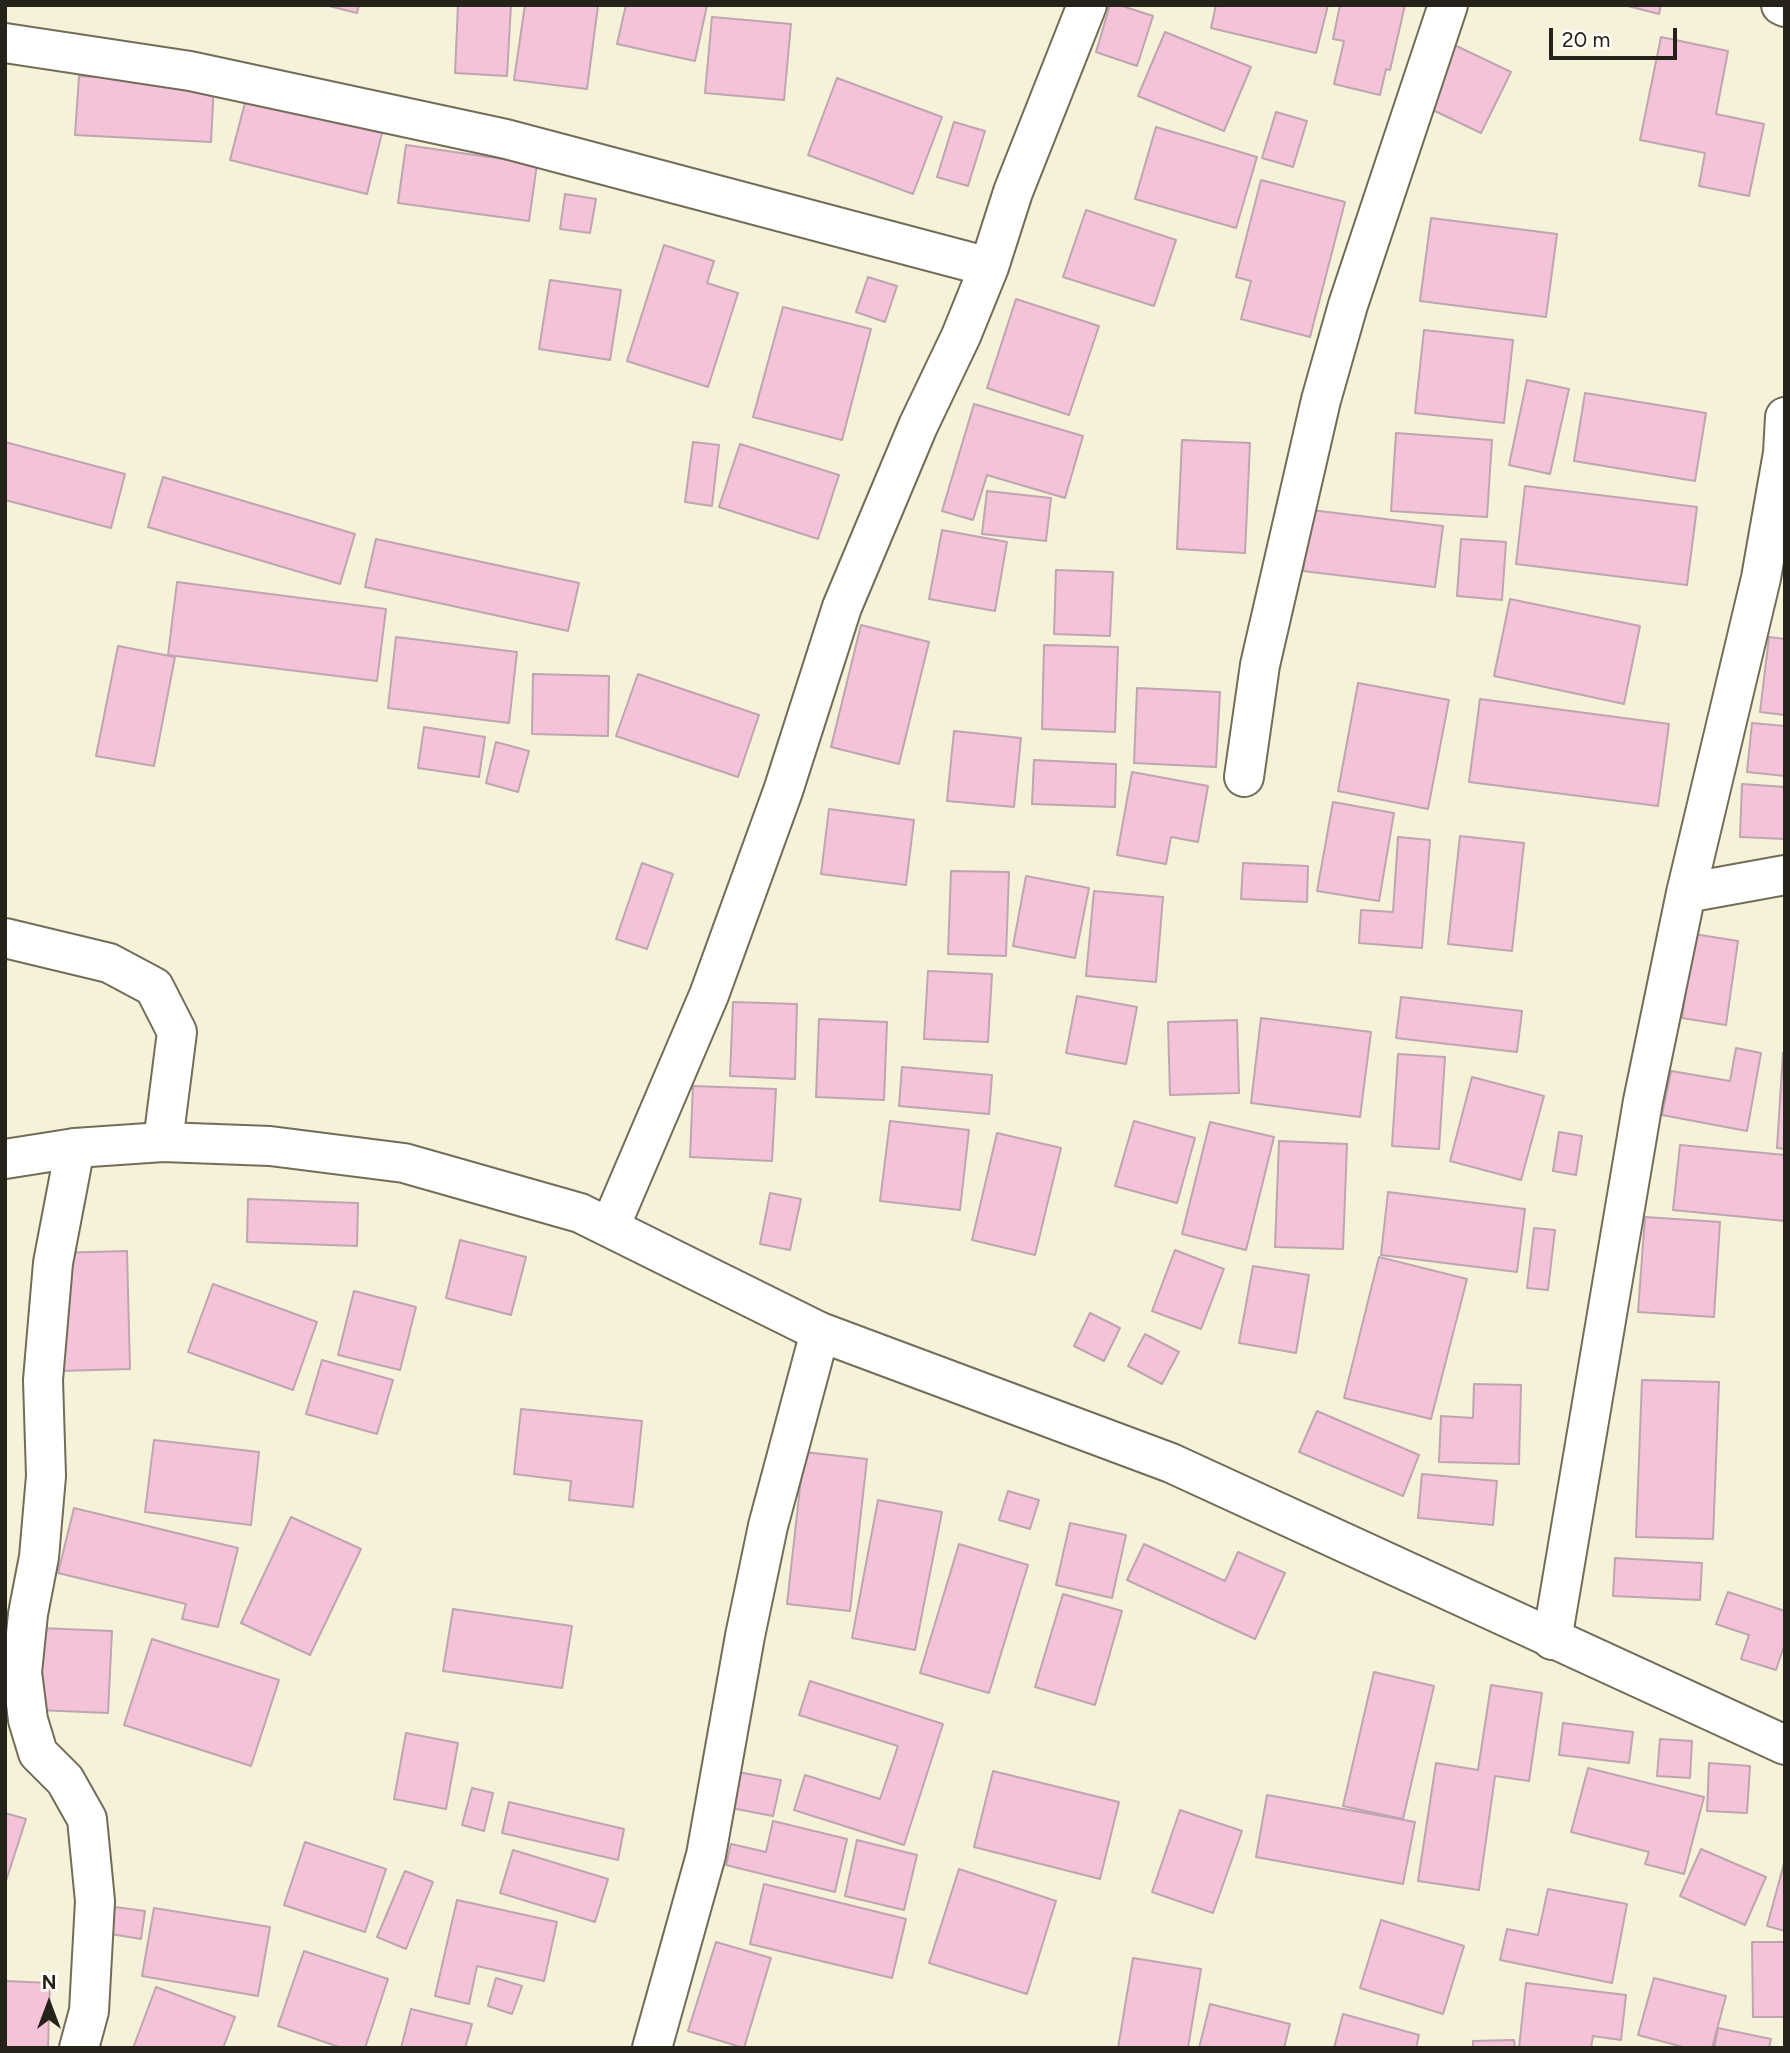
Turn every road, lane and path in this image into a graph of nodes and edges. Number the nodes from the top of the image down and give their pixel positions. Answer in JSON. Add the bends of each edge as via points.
{"nodes":[{"id":1,"x":1087,"y":5,"type":"edge"},
{"id":2,"x":1448,"y":5,"type":"edge"},
{"id":3,"x":5,"y":43,"type":"edge"},
{"id":4,"x":989,"y":267,"type":"junction"},
{"id":5,"x":1785,"y":417,"type":"edge"},
{"id":6,"x":1244,"y":777,"type":"dead end"},
{"id":7,"x":1785,"y":875,"type":"edge"},
{"id":8,"x":1686,"y":893,"type":"junction"},
{"id":9,"x":5,"y":938,"type":"edge"},
{"id":10,"x":163,"y":1142,"type":"junction"},
{"id":11,"x":75,"y":1149,"type":"junction"},
{"id":12,"x":5,"y":1159,"type":"edge"},
{"id":13,"x":610,"y":1227,"type":"junction"},
{"id":14,"x":820,"y":1332,"type":"junction"},
{"id":15,"x":1552,"y":1640,"type":"junction"},
{"id":16,"x":1785,"y":1745,"type":"edge"},
{"id":17,"x":22,"y":1755,"type":"edge"},
{"id":18,"x":79,"y":2048,"type":"edge"},
{"id":19,"x":652,"y":2048,"type":"edge"}],
"edges":[{"from":1,"to":4,"type":"street","via":[[1013,192]]},
{"from":2,"to":6,"type":"street","via":[[1355,282],[1321,400],[1260,665]]},
{"from":3,"to":4,"type":"street","via":[[190,71],[506,139]]},
{"from":4,"to":13,"type":"street","via":[[842,607],[783,791],[709,995]]},
{"from":5,"to":8,"type":"street","via":[[1761,578]]},
{"from":7,"to":8,"type":"street"},
{"from":8,"to":15,"type":"street","via":[[1643,1101]]},
{"from":9,"to":10,"type":"street","via":[[109,963],[154,987],[177,1032]]},
{"from":10,"to":11,"type":"street"},
{"from":10,"to":13,"type":"street","via":[[270,1146],[404,1163],[580,1213]]},
{"from":11,"to":12,"type":"street"},
{"from":11,"to":17,"type":"street","via":[[53,1263],[43,1380],[46,1476],[22,1672],[27,1720]]},
{"from":13,"to":14,"type":"street"},
{"from":14,"to":15,"type":"street","via":[[1171,1463]]},
{"from":14,"to":19,"type":"street","via":[[768,1526],[706,1855]]},
{"from":15,"to":16,"type":"street"},
{"from":17,"to":18,"type":"street","via":[[65,1780],[87,1819],[95,1900],[89,2011]]}]}
